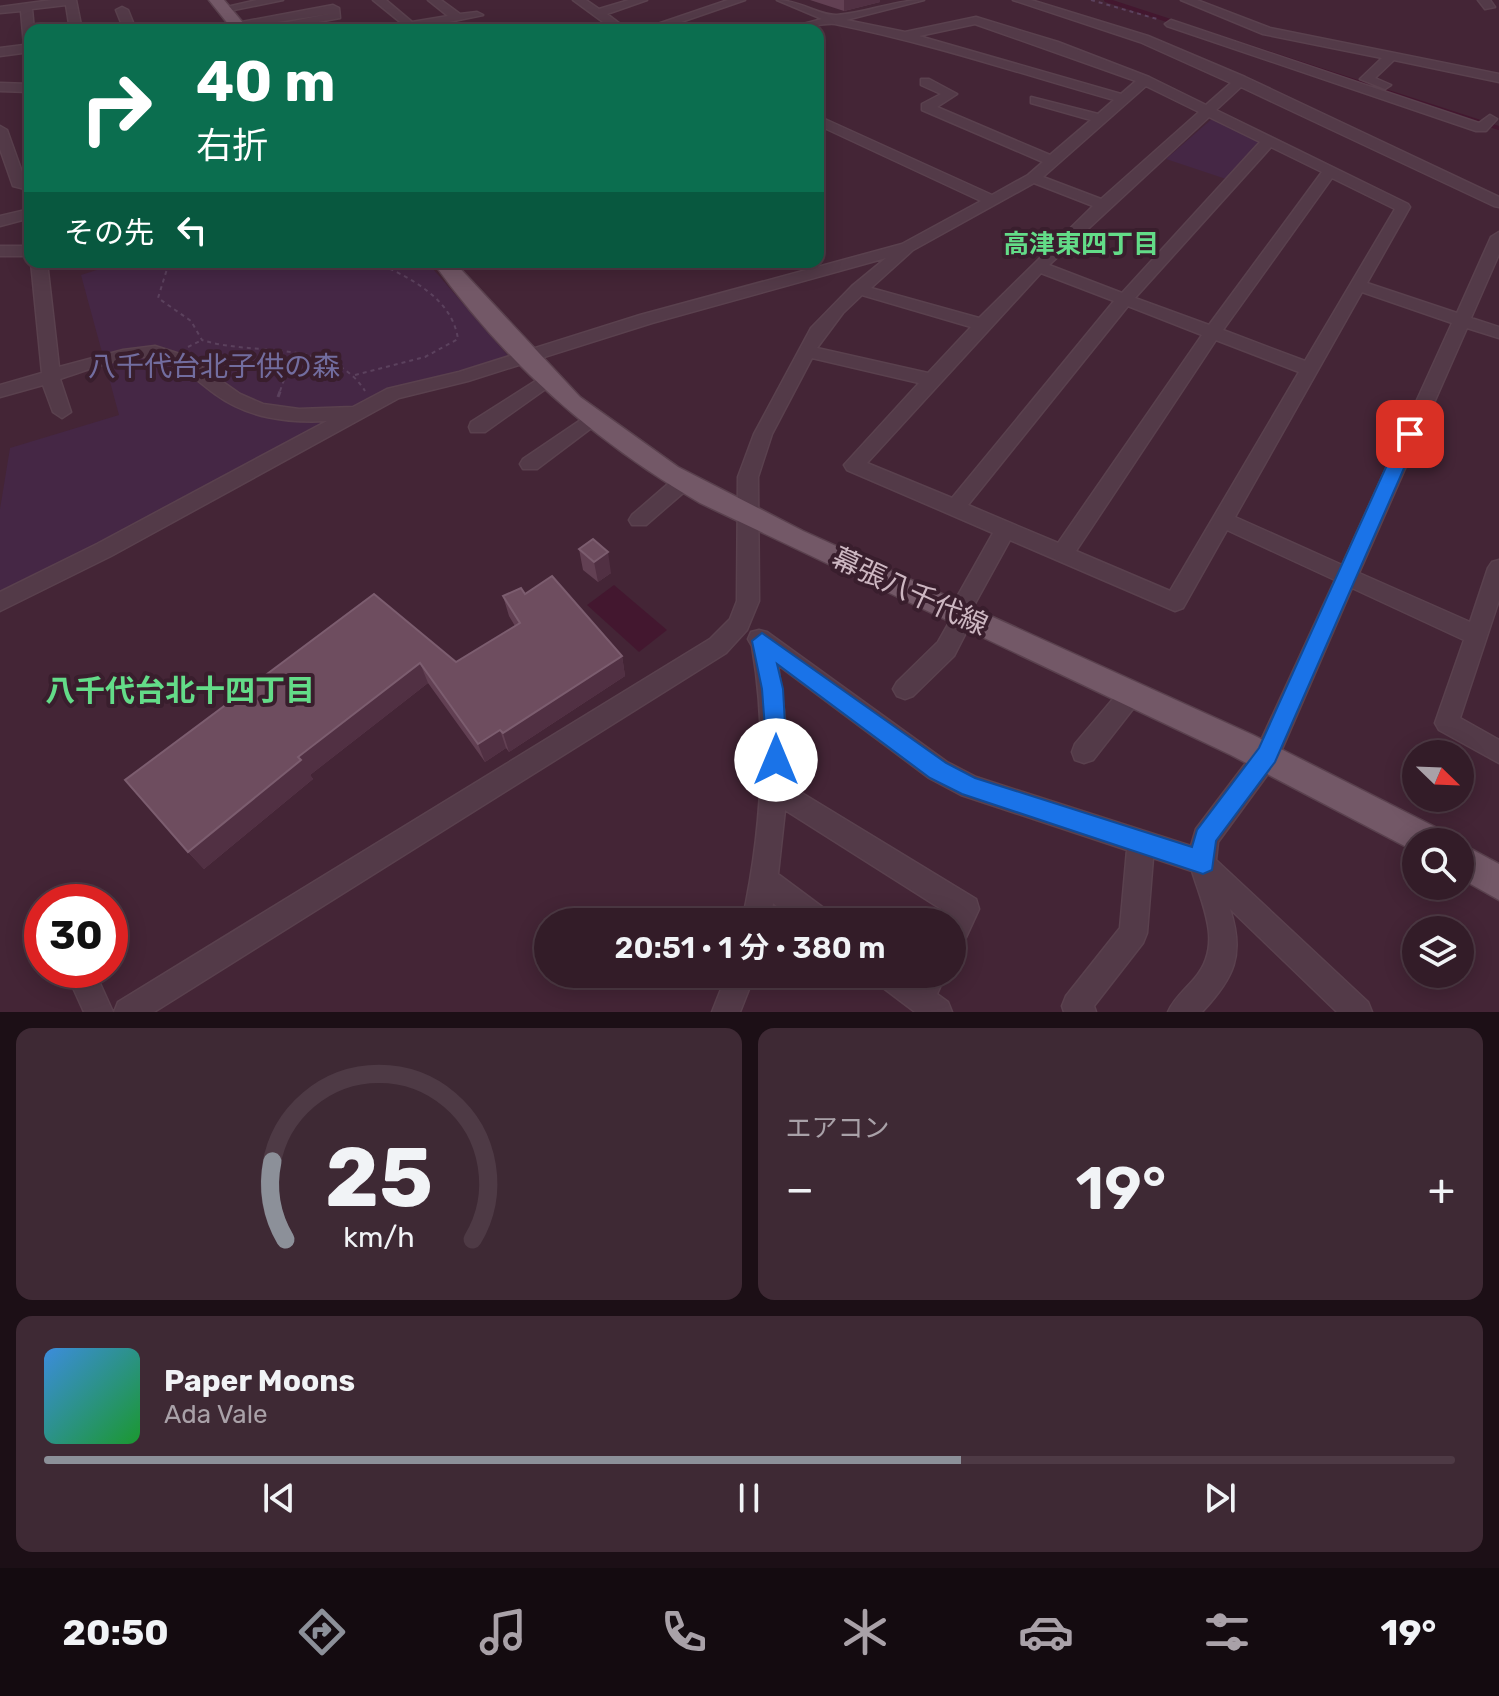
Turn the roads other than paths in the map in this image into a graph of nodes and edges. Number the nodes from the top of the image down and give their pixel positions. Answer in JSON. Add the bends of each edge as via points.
{"nodes":[{"id":1,"x":277,"y":0,"type":"edge"},
{"id":2,"x":379,"y":0,"type":"edge"},
{"id":3,"x":434,"y":0,"type":"edge"},
{"id":4,"x":579,"y":0,"type":"edge"},
{"id":5,"x":641,"y":0,"type":"edge"},
{"id":6,"x":739,"y":0,"type":"edge"},
{"id":7,"x":783,"y":0,"type":"edge"},
{"id":8,"x":918,"y":0,"type":"edge"},
{"id":9,"x":1019,"y":0,"type":"edge"},
{"id":10,"x":1187,"y":0,"type":"edge"},
{"id":11,"x":220,"y":5,"type":"edge"},
{"id":12,"x":1201,"y":5,"type":"junction"},
{"id":13,"x":26,"y":7,"type":"junction"},
{"id":14,"x":0,"y":10,"type":"edge"},
{"id":15,"x":122,"y":10,"type":"dead end"},
{"id":16,"x":598,"y":13,"type":"junction"},
{"id":17,"x":477,"y":15,"type":"dead end"},
{"id":18,"x":457,"y":18,"type":"junction"},
{"id":19,"x":837,"y":20,"type":"junction"},
{"id":20,"x":1174,"y":22,"type":"junction"},
{"id":21,"x":28,"y":24,"type":"edge"},
{"id":22,"x":75,"y":24,"type":"edge"},
{"id":23,"x":128,"y":24,"type":"edge"},
{"id":24,"x":236,"y":24,"type":"edge"},
{"id":25,"x":254,"y":24,"type":"edge"},
{"id":26,"x":289,"y":24,"type":"edge"},
{"id":27,"x":408,"y":24,"type":"edge"},
{"id":28,"x":422,"y":24,"type":"edge"},
{"id":29,"x":614,"y":24,"type":"edge"},
{"id":30,"x":665,"y":24,"type":"edge"},
{"id":31,"x":817,"y":24,"type":"edge"},
{"id":32,"x":905,"y":36,"type":"junction"},
{"id":33,"x":1144,"y":39,"type":"junction"},
{"id":34,"x":24,"y":49,"type":"edge"},
{"id":35,"x":0,"y":52,"type":"edge"},
{"id":36,"x":1393,"y":55,"type":"junction"},
{"id":37,"x":1499,"y":78,"type":"edge"},
{"id":38,"x":1145,"y":80,"type":"junction"},
{"id":39,"x":1241,"y":80,"type":"junction"},
{"id":40,"x":925,"y":82,"type":"dead end"},
{"id":41,"x":0,"y":87,"type":"edge"},
{"id":42,"x":24,"y":88,"type":"edge"},
{"id":43,"x":1123,"y":99,"type":"junction"},
{"id":44,"x":1036,"y":100,"type":"dead end"},
{"id":45,"x":1209,"y":110,"type":"junction"},
{"id":46,"x":1100,"y":119,"type":"junction"},
{"id":47,"x":824,"y":123,"type":"edge"},
{"id":48,"x":1490,"y":123,"type":"edge"},
{"id":49,"x":0,"y":130,"type":"edge"},
{"id":50,"x":1269,"y":141,"type":"junction"},
{"id":51,"x":1052,"y":161,"type":"junction"},
{"id":52,"x":1330,"y":171,"type":"junction"},
{"id":53,"x":1033,"y":178,"type":"junction"},
{"id":54,"x":20,"y":186,"type":"dead end"},
{"id":55,"x":992,"y":200,"type":"junction"},
{"id":56,"x":1499,"y":203,"type":"edge"},
{"id":57,"x":1103,"y":205,"type":"junction"},
{"id":58,"x":24,"y":215,"type":"edge"},
{"id":59,"x":0,"y":221,"type":"edge"},
{"id":60,"x":1499,"y":237,"type":"edge"},
{"id":61,"x":908,"y":247,"type":"junction"},
{"id":62,"x":0,"y":251,"type":"edge"},
{"id":63,"x":24,"y":251,"type":"edge"},
{"id":64,"x":1039,"y":267,"type":"junction"},
{"id":65,"x":45,"y":268,"type":"edge"},
{"id":66,"x":448,"y":268,"type":"edge"},
{"id":67,"x":1358,"y":285,"type":"junction"},
{"id":68,"x":858,"y":289,"type":"junction"},
{"id":69,"x":1125,"y":299,"type":"junction"},
{"id":70,"x":1461,"y":321,"type":"junction"},
{"id":71,"x":985,"y":325,"type":"junction"},
{"id":72,"x":1213,"y":332,"type":"junction"},
{"id":73,"x":1499,"y":333,"type":"edge"},
{"id":74,"x":806,"y":351,"type":"junction"},
{"id":75,"x":527,"y":356,"type":"junction"},
{"id":76,"x":1309,"y":369,"type":"junction"},
{"id":77,"x":53,"y":378,"type":"junction"},
{"id":78,"x":548,"y":379,"type":"junction"},
{"id":79,"x":934,"y":380,"type":"junction"},
{"id":80,"x":0,"y":391,"type":"edge"},
{"id":81,"x":366,"y":408,"type":"junction"},
{"id":82,"x":62,"y":412,"type":"dead end"},
{"id":83,"x":591,"y":419,"type":"junction"},
{"id":84,"x":478,"y":427,"type":"dead end"},
{"id":85,"x":530,"y":464,"type":"dead end"},
{"id":86,"x":683,"y":482,"type":"junction"},
{"id":87,"x":955,"y":508,"type":"junction"},
{"id":88,"x":746,"y":514,"type":"junction"},
{"id":89,"x":639,"y":520,"type":"dead end"},
{"id":90,"x":1223,"y":520,"type":"junction"},
{"id":91,"x":1006,"y":529,"type":"junction"},
{"id":92,"x":1063,"y":553,"type":"junction"},
{"id":93,"x":1499,"y":568,"type":"edge"},
{"id":94,"x":1346,"y":576,"type":"junction"},
{"id":95,"x":0,"y":602,"type":"edge"},
{"id":96,"x":962,"y":614,"type":"junction"},
{"id":97,"x":739,"y":624,"type":"junction"},
{"id":98,"x":1476,"y":635,"type":"junction"},
{"id":99,"x":762,"y":641,"type":"junction"},
{"id":100,"x":905,"y":689,"type":"dead end"},
{"id":101,"x":1132,"y":693,"type":"junction"},
{"id":102,"x":1084,"y":752,"type":"dead end"},
{"id":103,"x":1499,"y":752,"type":"edge"},
{"id":104,"x":1267,"y":755,"type":"junction"},
{"id":105,"x":775,"y":790,"type":"junction"},
{"id":106,"x":1405,"y":828,"type":"edge"},
{"id":107,"x":1141,"y":844,"type":"junction"},
{"id":108,"x":1203,"y":864,"type":"junction"},
{"id":109,"x":1474,"y":868,"type":"edge"},
{"id":110,"x":766,"y":881,"type":"junction"},
{"id":111,"x":1499,"y":883,"type":"edge"},
{"id":112,"x":759,"y":908,"type":"edge"},
{"id":113,"x":801,"y":908,"type":"edge"},
{"id":114,"x":964,"y":908,"type":"edge"},
{"id":115,"x":88,"y":988,"type":"edge"},
{"id":116,"x":735,"y":988,"type":"edge"},
{"id":117,"x":99,"y":1012,"type":"edge"},
{"id":118,"x":128,"y":1012,"type":"edge"},
{"id":119,"x":726,"y":1012,"type":"edge"},
{"id":120,"x":1082,"y":1012,"type":"edge"},
{"id":121,"x":1182,"y":1012,"type":"edge"},
{"id":122,"x":1358,"y":1012,"type":"edge"}],
"edges":[{"from":1,"to":11,"type":"street"},
{"from":2,"to":27,"type":"street"},
{"from":3,"to":18,"type":"street"},
{"from":4,"to":16,"type":"street"},
{"from":5,"to":16,"type":"street"},
{"from":6,"to":30,"type":"street"},
{"from":7,"to":19,"type":"street"},
{"from":8,"to":19,"type":"street"},
{"from":9,"to":33,"type":"street"},
{"from":10,"to":12,"type":"street"},
{"from":11,"to":24,"type":"main road"},
{"from":12,"to":20,"type":"street"},
{"from":12,"to":36,"type":"street","via":[[1247,26]]},
{"from":13,"to":14,"type":"street"},
{"from":13,"to":21,"type":"street"},
{"from":13,"to":22,"type":"street","via":[[71,1]]},
{"from":15,"to":23,"type":"street"},
{"from":16,"to":29,"type":"street"},
{"from":17,"to":18,"type":"street"},
{"from":18,"to":28,"type":"street"},
{"from":19,"to":31,"type":"street"},
{"from":19,"to":32,"type":"street"},
{"from":20,"to":33,"type":"street"},
{"from":20,"to":48,"type":"street"},
{"from":25,"to":26,"type":"street","via":[[333,8],[336,16]]},
{"from":32,"to":38,"type":"street","via":[[976,20]]},
{"from":32,"to":43,"type":"street"},
{"from":33,"to":39,"type":"street"},
{"from":34,"to":35,"type":"street"},
{"from":36,"to":37,"type":"street"},
{"from":36,"to":48,"type":"street","via":[[1366,79]]},
{"from":38,"to":43,"type":"street"},
{"from":38,"to":45,"type":"street"},
{"from":39,"to":45,"type":"street"},
{"from":39,"to":56,"type":"street"},
{"from":40,"to":51,"type":"street","via":[[951,94],[927,107]]},
{"from":41,"to":42,"type":"street"},
{"from":43,"to":46,"type":"street"},
{"from":44,"to":46,"type":"street"},
{"from":45,"to":50,"type":"street"},
{"from":45,"to":57,"type":"street"},
{"from":46,"to":51,"type":"street"},
{"from":47,"to":55,"type":"street"},
{"from":49,"to":54,"type":"street"},
{"from":50,"to":52,"type":"street"},
{"from":50,"to":69,"type":"street"},
{"from":51,"to":53,"type":"street"},
{"from":52,"to":67,"type":"street","via":[[1403,207]]},
{"from":52,"to":72,"type":"street"},
{"from":53,"to":55,"type":"street"},
{"from":53,"to":57,"type":"street"},
{"from":55,"to":61,"type":"street"},
{"from":57,"to":64,"type":"street"},
{"from":58,"to":59,"type":"street"},
{"from":60,"to":70,"type":"street"},
{"from":61,"to":68,"type":"street"},
{"from":61,"to":75,"type":"street"},
{"from":62,"to":63,"type":"street"},
{"from":64,"to":69,"type":"street"},
{"from":64,"to":71,"type":"street"},
{"from":65,"to":77,"type":"street"},
{"from":66,"to":75,"type":"main road","name":"幕張八千代線"},
{"from":67,"to":70,"type":"street"},
{"from":67,"to":76,"type":"street"},
{"from":68,"to":71,"type":"street"},
{"from":68,"to":74,"type":"street"},
{"from":69,"to":72,"type":"street"},
{"from":69,"to":87,"type":"street"},
{"from":70,"to":73,"type":"street"},
{"from":70,"to":94,"type":"street"},
{"from":71,"to":79,"type":"street"},
{"from":72,"to":76,"type":"street"},
{"from":72,"to":92,"type":"street"},
{"from":74,"to":79,"type":"street"},
{"from":74,"to":88,"type":"street","via":[[763,434],[748,477]]},
{"from":75,"to":78,"type":"main road","name":"幕張八千代線"},
{"from":75,"to":81,"type":"street","via":[[393,393]]},
{"from":76,"to":90,"type":"street"},
{"from":77,"to":80,"type":"street"},
{"from":77,"to":81,"type":"street","via":[[156,352],[177,359],[243,403],[272,413],[302,417]]},
{"from":77,"to":82,"type":"street"},
{"from":78,"to":83,"type":"main road","name":"幕張八千代線"},
{"from":78,"to":84,"type":"street"},
{"from":79,"to":87,"type":"street","via":[[854,465]]},
{"from":81,"to":95,"type":"street"},
{"from":83,"to":85,"type":"street"},
{"from":83,"to":86,"type":"main road","name":"幕張八千代線"},
{"from":86,"to":88,"type":"main road","name":"幕張八千代線"},
{"from":86,"to":89,"type":"street"},
{"from":87,"to":91,"type":"street"},
{"from":88,"to":96,"type":"main road","name":"幕張八千代線"},
{"from":88,"to":97,"type":"street","via":[[748,601]]},
{"from":90,"to":92,"type":"street","via":[[1175,602]]},
{"from":90,"to":94,"type":"street"},
{"from":91,"to":92,"type":"street"},
{"from":91,"to":96,"type":"street"},
{"from":93,"to":98,"type":"street"},
{"from":94,"to":98,"type":"street"},
{"from":94,"to":104,"type":"street"},
{"from":96,"to":100,"type":"street","via":[[946,649]]},
{"from":96,"to":101,"type":"main road","name":"幕張八千代線"},
{"from":97,"to":99,"type":"street"},
{"from":97,"to":118,"type":"street","via":[[718,646],[666,681]]},
{"from":98,"to":103,"type":"street","via":[[1447,723]]},
{"from":99,"to":105,"type":"street","via":[[777,731]]},
{"from":99,"to":107,"type":"street","via":[[938,770],[970,787]]},
{"from":101,"to":102,"type":"street"},
{"from":101,"to":104,"type":"main road","name":"幕張八千代線"},
{"from":104,"to":106,"type":"main road","name":"幕張八千代線"},
{"from":104,"to":108,"type":"street","via":[[1205,838]]},
{"from":105,"to":110,"type":"street"},
{"from":105,"to":114,"type":"street"},
{"from":107,"to":108,"type":"street"},
{"from":107,"to":120,"type":"street","via":[[1133,933],[1076,1006]]},
{"from":108,"to":121,"type":"street","via":[[1225,935],[1222,962]]},
{"from":108,"to":122,"type":"street"},
{"from":109,"to":111,"type":"main road"},
{"from":110,"to":112,"type":"street"},
{"from":110,"to":113,"type":"street"},
{"from":115,"to":117,"type":"street"},
{"from":116,"to":119,"type":"street"}]}
